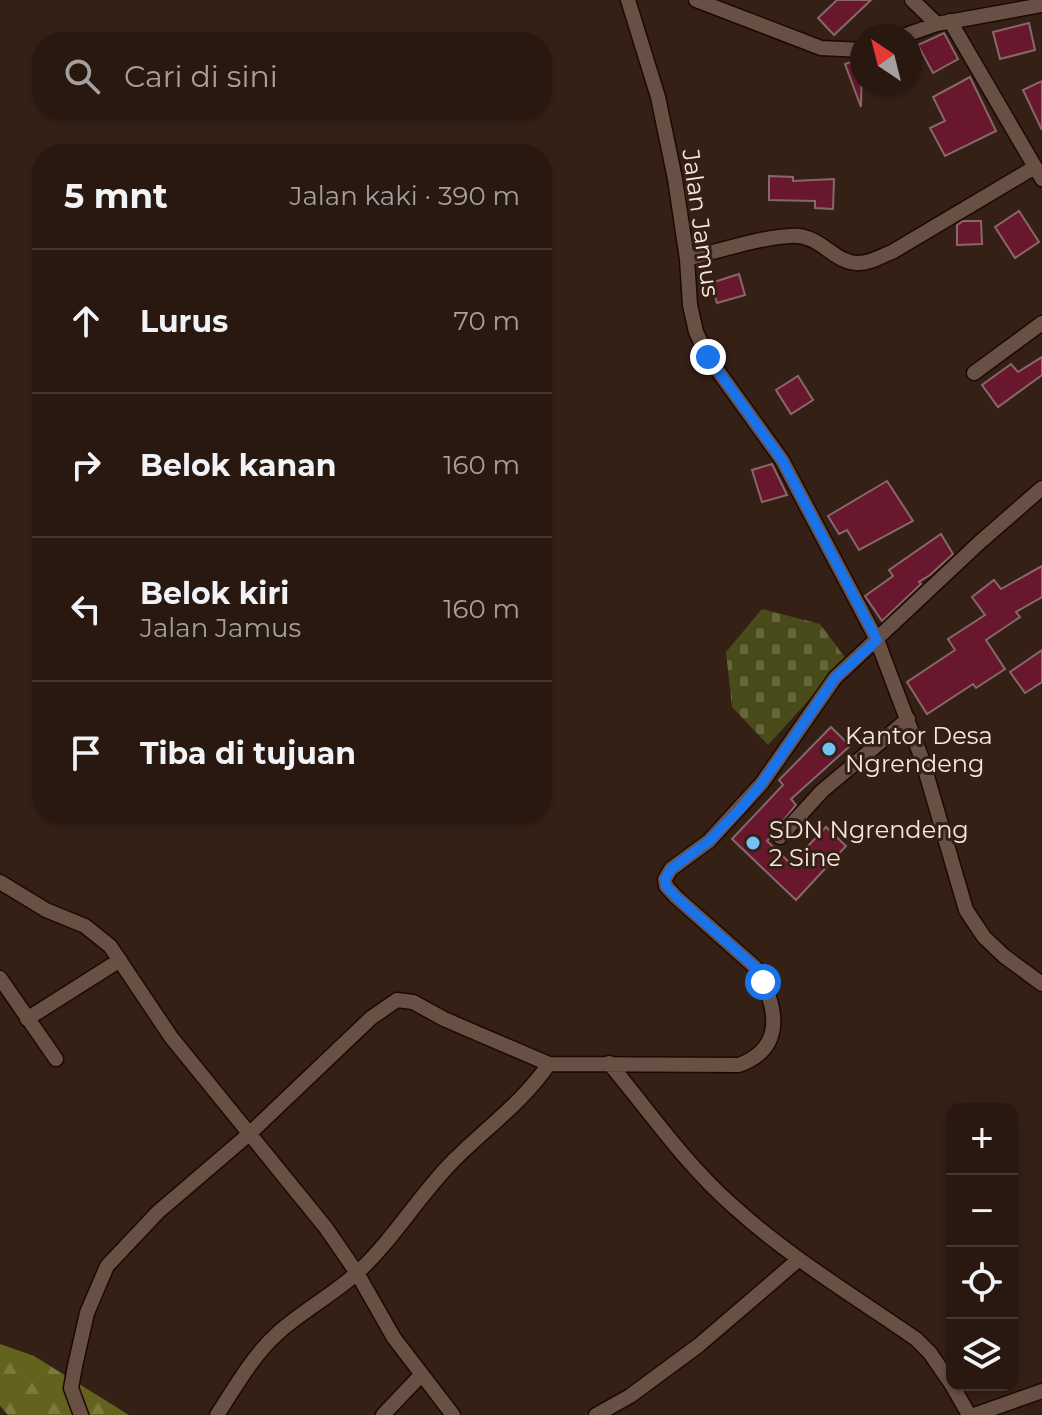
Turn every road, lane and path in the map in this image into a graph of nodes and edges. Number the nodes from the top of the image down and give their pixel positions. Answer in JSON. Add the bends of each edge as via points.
{"nodes":[{"id":1,"x":628,"y":0,"type":"edge"},
{"id":2,"x":696,"y":0,"type":"edge"},
{"id":3,"x":912,"y":0,"type":"edge"},
{"id":4,"x":1042,"y":5,"type":"edge"},
{"id":5,"x":943,"y":22,"type":"junction"},
{"id":6,"x":922,"y":29,"type":"edge"},
{"id":7,"x":850,"y":49,"type":"edge"},
{"id":8,"x":1038,"y":173,"type":"edge"},
{"id":9,"x":687,"y":259,"type":"junction"},
{"id":10,"x":1042,"y":323,"type":"edge"},
{"id":11,"x":974,"y":373,"type":"dead end"},
{"id":12,"x":1042,"y":488,"type":"edge"},
{"id":13,"x":877,"y":640,"type":"junction"},
{"id":14,"x":908,"y":719,"type":"junction"},
{"id":15,"x":780,"y":837,"type":"dead end"},
{"id":16,"x":0,"y":882,"type":"edge"},
{"id":17,"x":120,"y":960,"type":"junction"},
{"id":18,"x":0,"y":978,"type":"edge"},
{"id":19,"x":1042,"y":984,"type":"edge"},
{"id":20,"x":27,"y":1019,"type":"junction"},
{"id":21,"x":56,"y":1059,"type":"dead end"},
{"id":22,"x":609,"y":1063,"type":"junction"},
{"id":23,"x":549,"y":1064,"type":"junction"},
{"id":24,"x":248,"y":1135,"type":"junction"},
{"id":25,"x":798,"y":1260,"type":"junction"},
{"id":26,"x":357,"y":1273,"type":"junction"},
{"id":27,"x":421,"y":1375,"type":"junction"},
{"id":28,"x":946,"y":1376,"type":"edge"},
{"id":29,"x":956,"y":1391,"type":"edge"},
{"id":30,"x":1042,"y":1391,"type":"edge"},
{"id":31,"x":81,"y":1415,"type":"edge"},
{"id":32,"x":217,"y":1415,"type":"edge"},
{"id":33,"x":383,"y":1415,"type":"edge"},
{"id":34,"x":453,"y":1415,"type":"edge"},
{"id":35,"x":596,"y":1415,"type":"edge"},
{"id":36,"x":972,"y":1415,"type":"edge"}],
"edges":[{"from":1,"to":9,"type":"street","name":"Jalan Jamus","via":[[658,97]]},
{"from":2,"to":7,"type":"street","via":[[821,48]]},
{"from":3,"to":5,"type":"street"},
{"from":4,"to":5,"type":"street"},
{"from":5,"to":6,"type":"street"},
{"from":5,"to":8,"type":"street"},
{"from":8,"to":9,"type":"street","via":[[871,261],[856,264],[807,236]]},
{"from":9,"to":13,"type":"street","name":"Jalan Jamus","via":[[690,305],[708,357],[782,460]]},
{"from":10,"to":11,"type":"street"},
{"from":12,"to":13,"type":"street"},
{"from":13,"to":14,"type":"street","name":"Jalan Jamus"},
{"from":13,"to":22,"type":"street","via":[[835,678],[740,809],[665,879],[676,897],[755,967],[772,1004],[773,1025],[764,1050],[739,1065]]},
{"from":14,"to":15,"type":"street","via":[[822,791]]},
{"from":14,"to":19,"type":"street","name":"Jalan Jamus","via":[[966,910],[984,937]]},
{"from":16,"to":17,"type":"street","via":[[99,935]]},
{"from":17,"to":20,"type":"street"},
{"from":17,"to":24,"type":"street","via":[[171,1037]]},
{"from":18,"to":20,"type":"street"},
{"from":20,"to":21,"type":"street"},
{"from":22,"to":23,"type":"street"},
{"from":22,"to":25,"type":"street","via":[[710,1184]]},
{"from":23,"to":24,"type":"street","via":[[400,999],[348,1038]]},
{"from":23,"to":26,"type":"street","via":[[519,1101],[451,1163]]},
{"from":24,"to":26,"type":"street"},
{"from":24,"to":31,"type":"street","via":[[158,1212],[107,1266],[87,1313],[71,1388]]},
{"from":25,"to":28,"type":"street","via":[[916,1339]]},
{"from":25,"to":35,"type":"street","via":[[699,1345]]},
{"from":26,"to":27,"type":"street","via":[[375,1310]]},
{"from":26,"to":32,"type":"street","via":[[266,1344]]},
{"from":27,"to":33,"type":"street"},
{"from":27,"to":34,"type":"street"},
{"from":29,"to":36,"type":"street"},
{"from":30,"to":36,"type":"street"}]}
